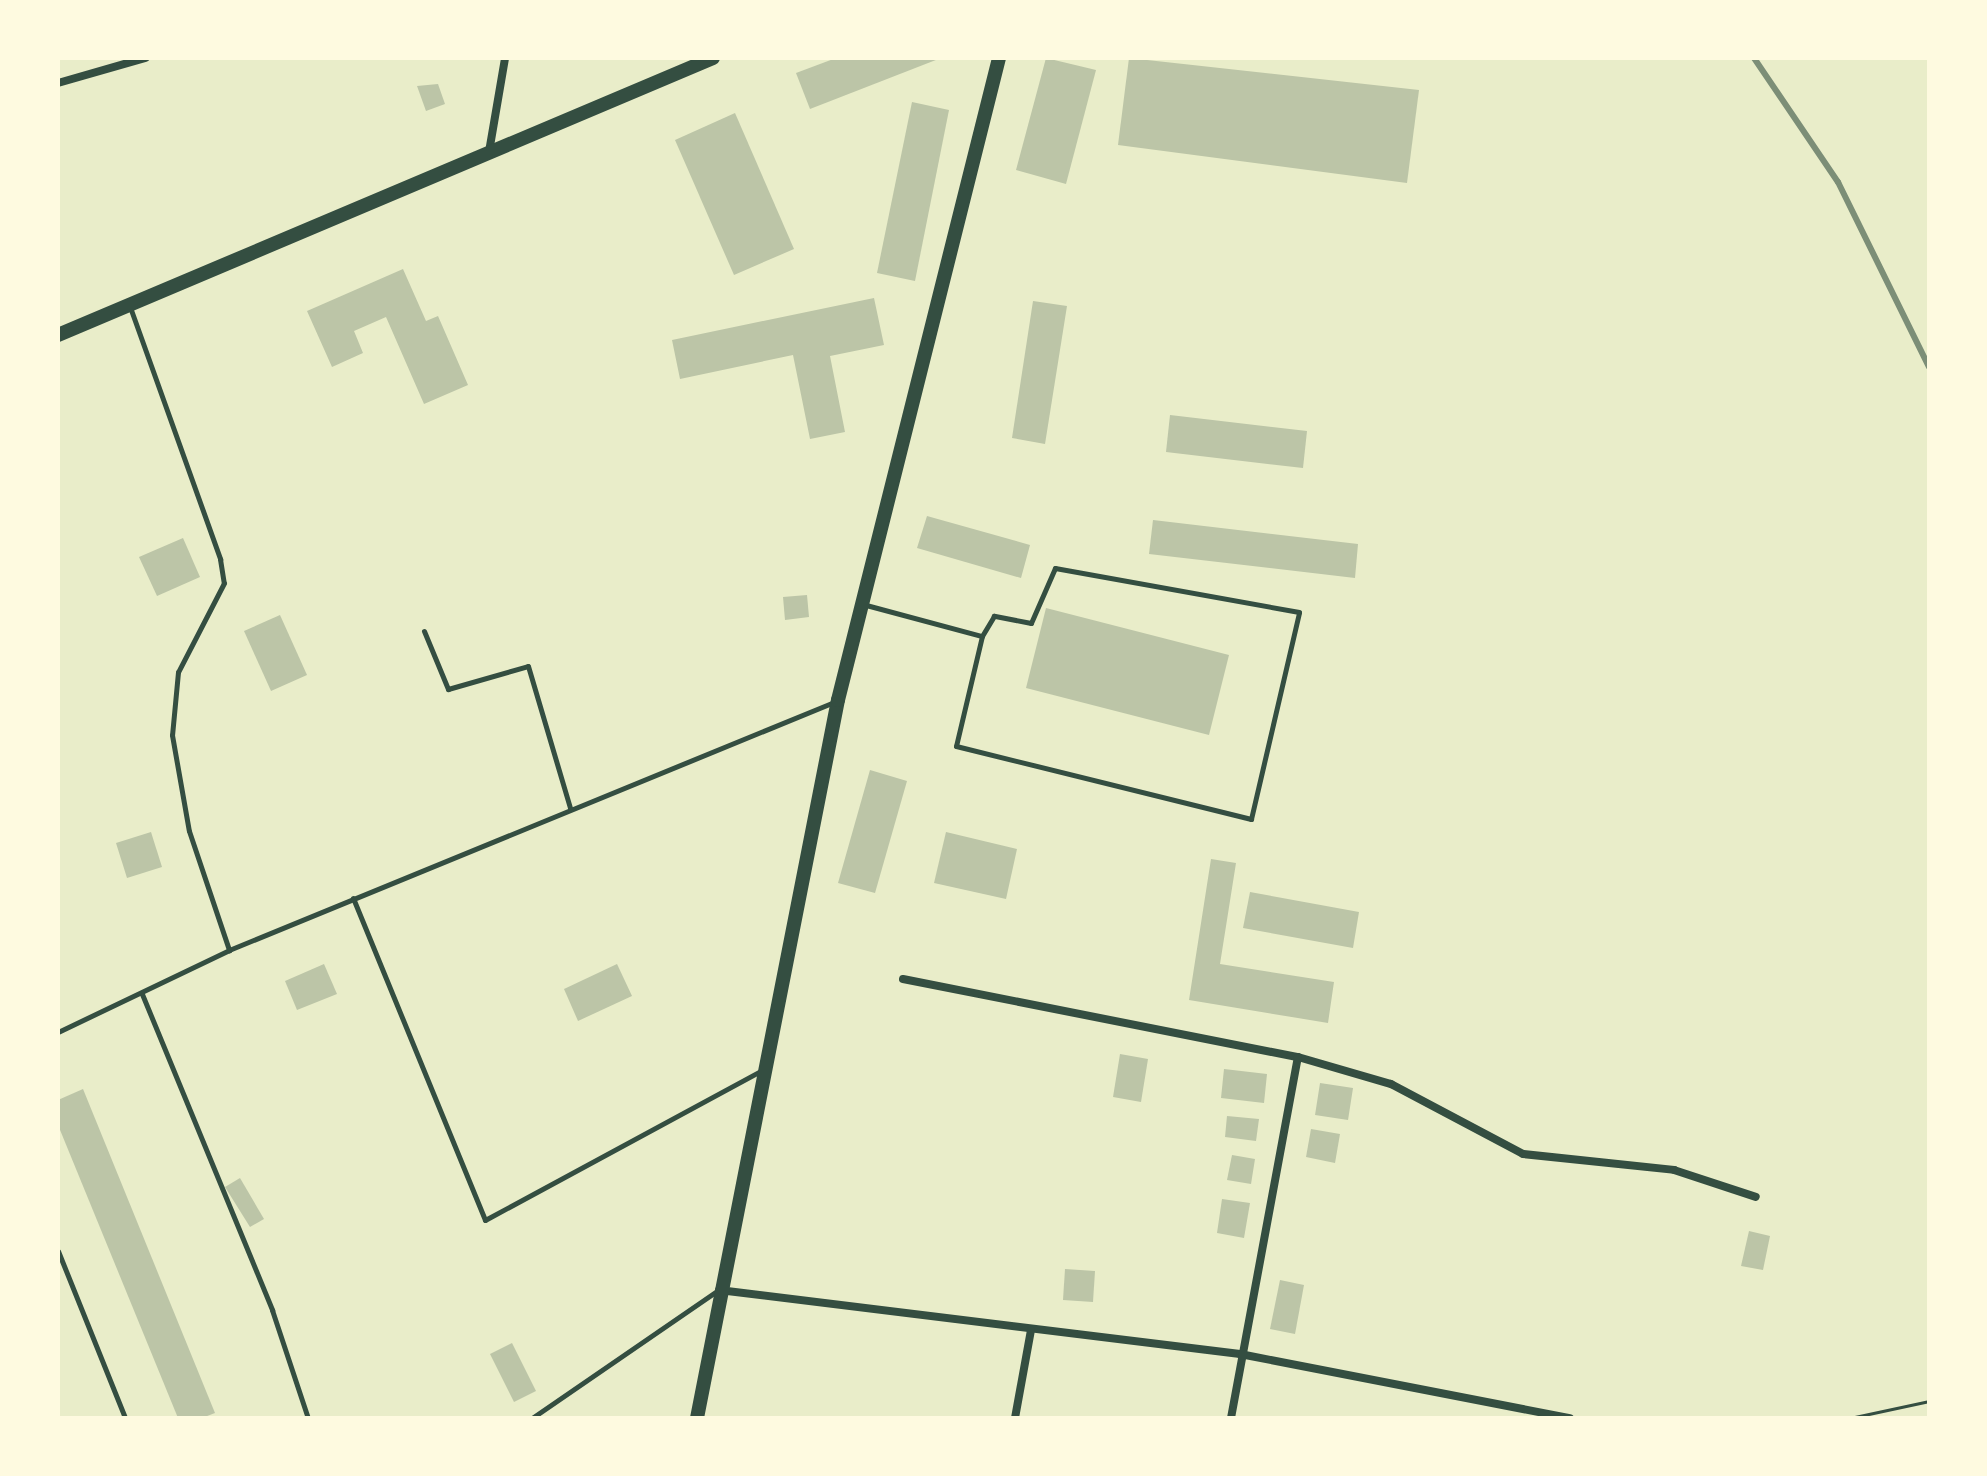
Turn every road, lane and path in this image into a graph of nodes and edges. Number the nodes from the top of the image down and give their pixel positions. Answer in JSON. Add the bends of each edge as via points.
{"nodes":[{"id":1,"x":145,"y":58,"type":"edge"},
{"id":2,"x":505,"y":58,"type":"edge"},
{"id":3,"x":713,"y":58,"type":"edge"},
{"id":4,"x":999,"y":58,"type":"edge"},
{"id":5,"x":58,"y":83,"type":"edge"},
{"id":6,"x":489,"y":153,"type":"junction"},
{"id":7,"x":129,"y":306,"type":"junction"},
{"id":8,"x":58,"y":335,"type":"edge"},
{"id":9,"x":866,"y":605,"type":"junction"},
{"id":10,"x":424,"y":631,"type":"dead end"},
{"id":11,"x":982,"y":636,"type":"junction"},
{"id":12,"x":838,"y":700,"type":"junction"},
{"id":13,"x":570,"y":808,"type":"junction"},
{"id":14,"x":353,"y":898,"type":"junction"},
{"id":15,"x":229,"y":950,"type":"junction"},
{"id":16,"x":903,"y":979,"type":"dead end"},
{"id":17,"x":142,"y":994,"type":"junction"},
{"id":18,"x":58,"y":1032,"type":"edge"},
{"id":19,"x":1298,"y":1057,"type":"junction"},
{"id":20,"x":760,"y":1071,"type":"junction"},
{"id":21,"x":1756,"y":1197,"type":"dead end"},
{"id":22,"x":58,"y":1251,"type":"edge"},
{"id":23,"x":718,"y":1290,"type":"junction"},
{"id":24,"x":1031,"y":1330,"type":"junction"},
{"id":25,"x":1240,"y":1354,"type":"junction"},
{"id":26,"x":1929,"y":1401,"type":"edge"},
{"id":27,"x":125,"y":1418,"type":"edge"},
{"id":28,"x":308,"y":1418,"type":"edge"},
{"id":29,"x":532,"y":1418,"type":"edge"},
{"id":30,"x":697,"y":1418,"type":"edge"},
{"id":31,"x":1015,"y":1418,"type":"edge"},
{"id":32,"x":1231,"y":1418,"type":"edge"},
{"id":33,"x":1570,"y":1418,"type":"edge"},
{"id":34,"x":1850,"y":1418,"type":"edge"}],
"edges":[{"from":1,"to":5,"type":"street"},
{"from":2,"to":6,"type":"street"},
{"from":3,"to":6,"type":"main road"},
{"from":4,"to":9,"type":"main road"},
{"from":6,"to":7,"type":"main road"},
{"from":7,"to":8,"type":"main road"},
{"from":7,"to":15,"type":"lane","via":[[220,559],[224,583],[178,672],[172,735],[189,831]]},
{"from":9,"to":11,"type":"lane"},
{"from":9,"to":12,"type":"main road"},
{"from":10,"to":13,"type":"lane","via":[[448,689],[528,666]]},
{"from":11,"to":11,"type":"lane","via":[[956,746],[1251,819],[1299,612],[1055,568],[1031,623],[994,616]]},
{"from":12,"to":13,"type":"lane"},
{"from":12,"to":20,"type":"main road"},
{"from":13,"to":14,"type":"lane"},
{"from":14,"to":15,"type":"lane"},
{"from":14,"to":20,"type":"lane","via":[[485,1220]]},
{"from":15,"to":17,"type":"lane"},
{"from":16,"to":19,"type":"street"},
{"from":17,"to":18,"type":"lane"},
{"from":17,"to":28,"type":"lane","via":[[272,1310]]},
{"from":19,"to":21,"type":"street","via":[[1391,1084],[1523,1154],[1674,1170]]},
{"from":19,"to":25,"type":"street"},
{"from":20,"to":23,"type":"main road"},
{"from":22,"to":27,"type":"lane"},
{"from":23,"to":24,"type":"street"},
{"from":23,"to":29,"type":"lane"},
{"from":23,"to":30,"type":"main road"},
{"from":24,"to":25,"type":"street"},
{"from":24,"to":31,"type":"street"},
{"from":25,"to":32,"type":"street"},
{"from":25,"to":33,"type":"street"},
{"from":26,"to":34,"type":"path"}]}
